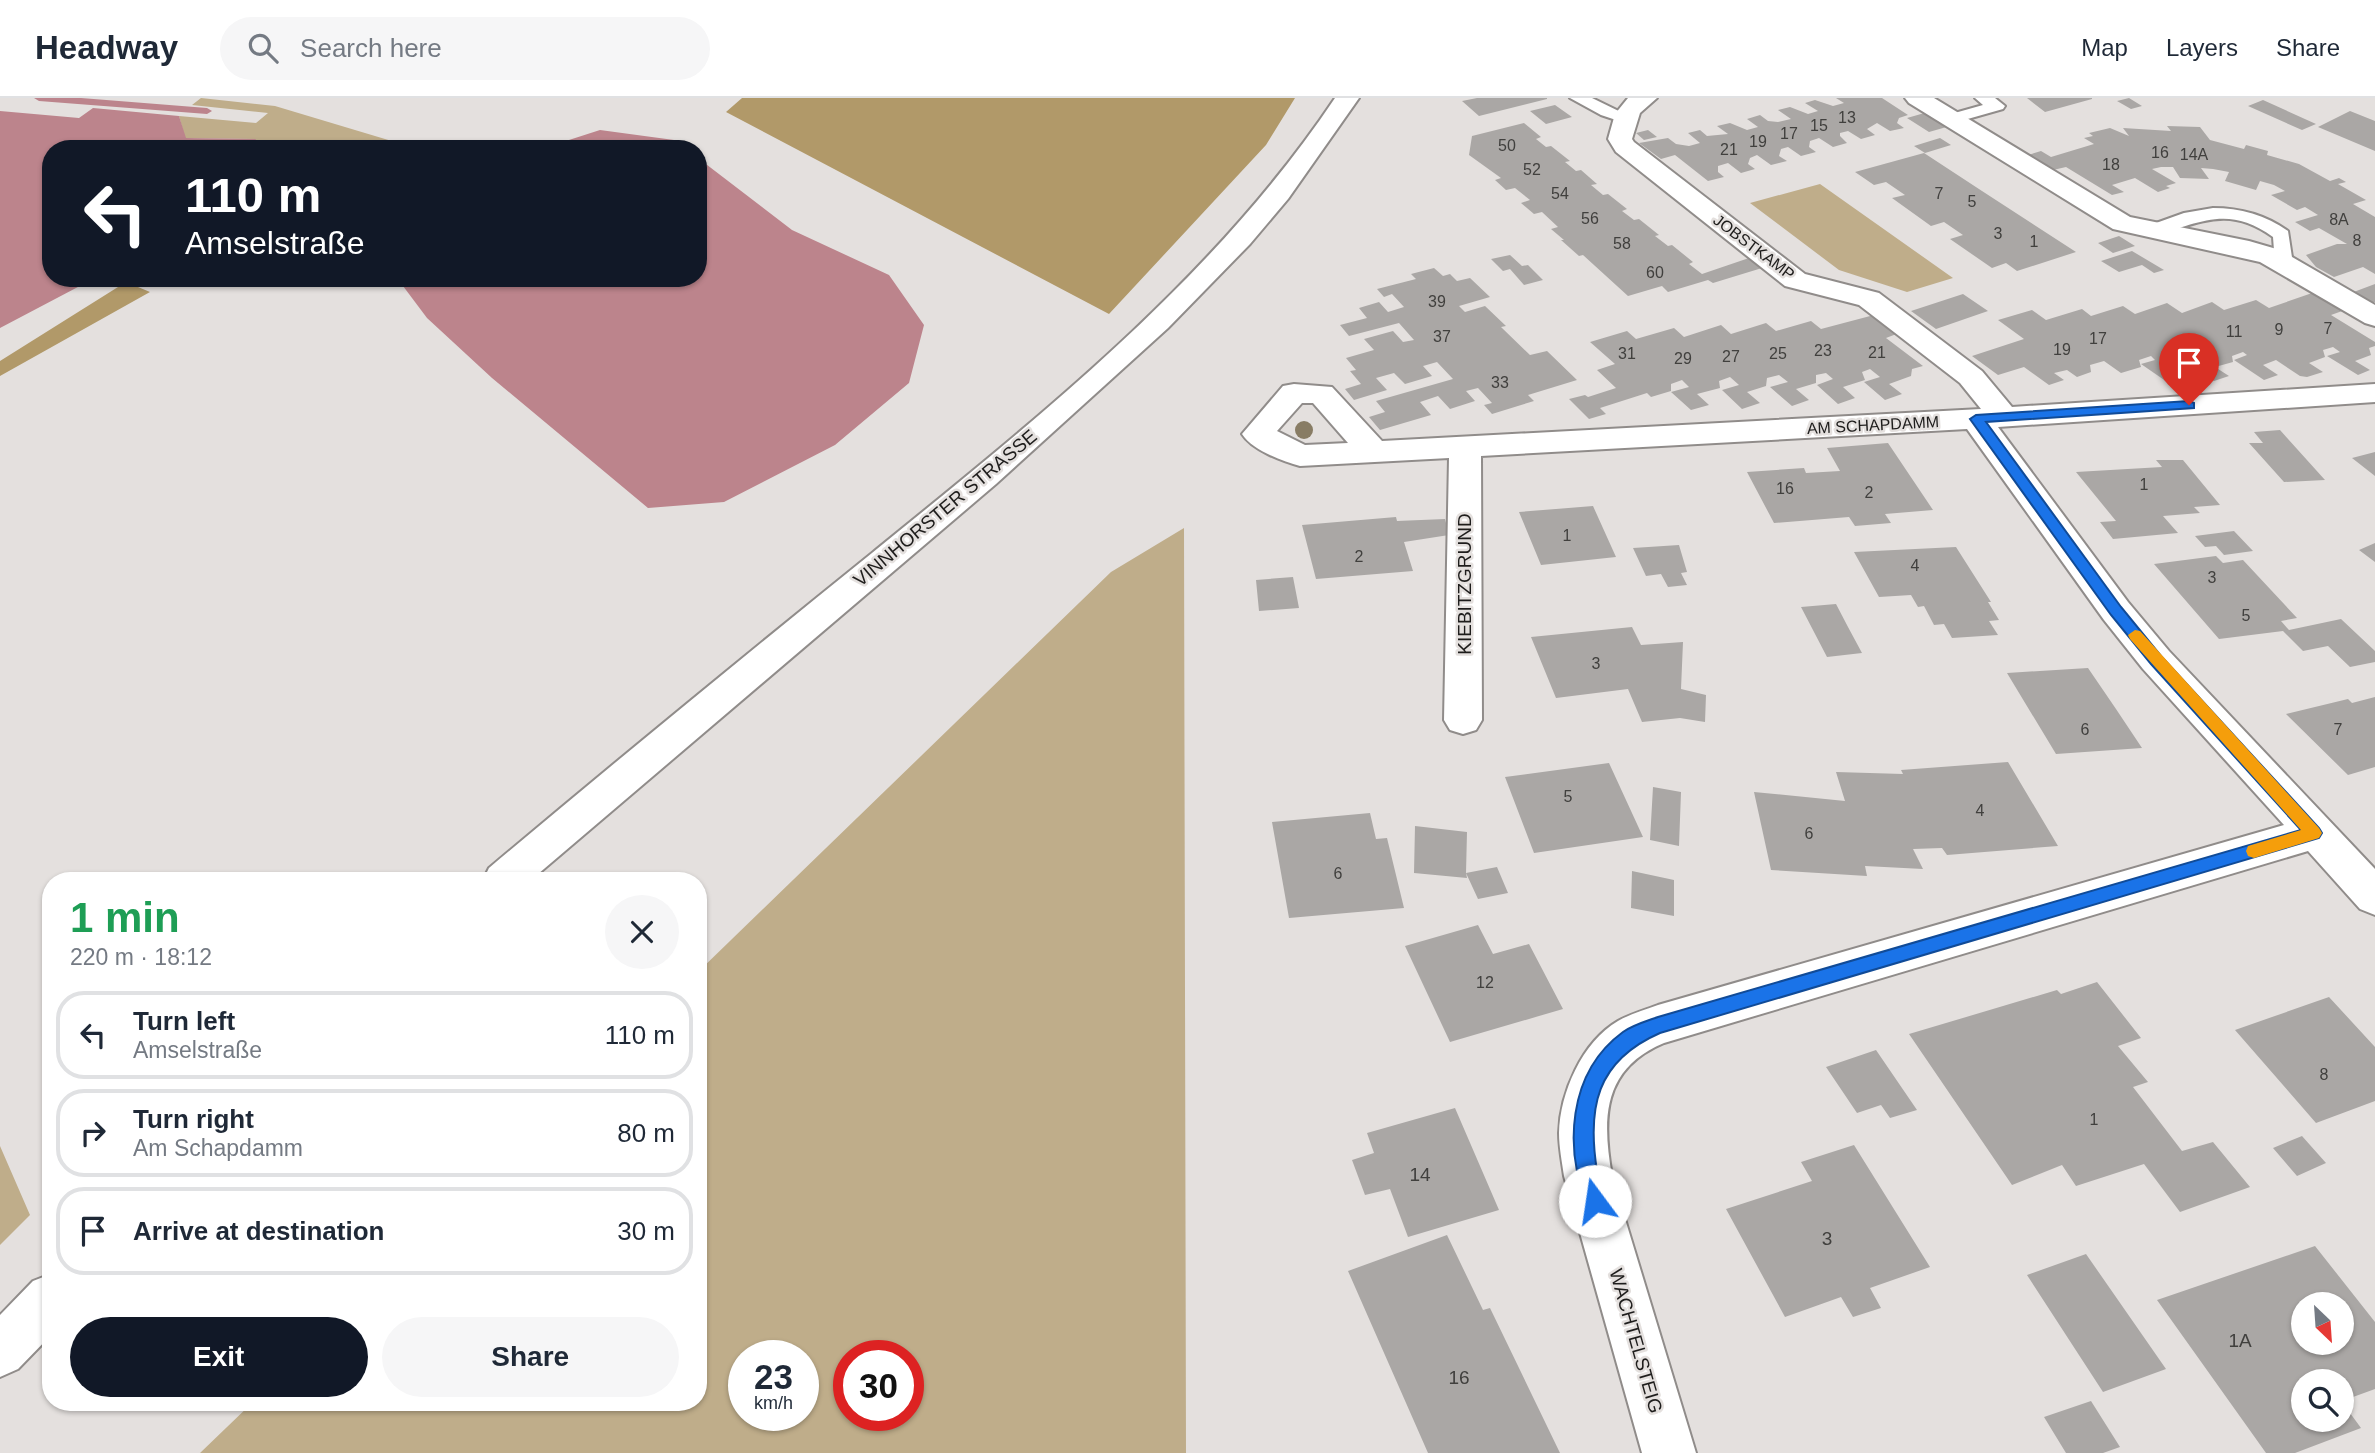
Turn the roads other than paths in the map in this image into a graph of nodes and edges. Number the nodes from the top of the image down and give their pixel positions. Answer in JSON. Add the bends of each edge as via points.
{"nodes":[{"id":1,"x":1347,"y":98,"type":"edge"},
{"id":2,"x":1578,"y":98,"type":"edge"},
{"id":3,"x":1645,"y":98,"type":"edge"},
{"id":4,"x":1917,"y":98,"type":"edge"},
{"id":5,"x":1983,"y":98,"type":"edge"},
{"id":6,"x":1625,"y":118,"type":"junction"},
{"id":7,"x":1950,"y":119,"type":"junction"},
{"id":8,"x":2375,"y":317,"type":"edge"},
{"id":9,"x":2375,"y":393,"type":"edge"},
{"id":10,"x":1990,"y":418,"type":"junction"},
{"id":11,"x":1465,"y":447,"type":"junction"},
{"id":12,"x":1371,"y":450,"type":"dead end"},
{"id":13,"x":1464,"y":720,"type":"dead end"},
{"id":14,"x":2314,"y":833,"type":"junction"},
{"id":15,"x":512,"y":872,"type":"edge"},
{"id":16,"x":2375,"y":897,"type":"edge"},
{"id":17,"x":42,"y":1308,"type":"edge"},
{"id":18,"x":0,"y":1351,"type":"edge"},
{"id":19,"x":1669,"y":1453,"type":"edge"}],
"edges":[{"from":1,"to":15,"type":"street","name":"VINNHORSTER STRASSE","via":[[1286,183],[1143,338],[971,489]]},
{"from":2,"to":6,"type":"lane"},
{"from":3,"to":6,"type":"street","via":[[1635,102]]},
{"from":4,"to":7,"type":"street"},
{"from":5,"to":7,"type":"lane","via":[[1997,106]]},
{"from":6,"to":10,"type":"street","name":"JOBSTKAMP","via":[[1620,139],[1625,148],[1795,280],[1869,299],[1971,377]]},
{"from":7,"to":8,"type":"street","via":[[2122,223],[2249,248]]},
{"from":9,"to":10,"type":"street","name":"AM SCHAPDAMM"},
{"from":10,"to":11,"type":"street","name":"AM SCHAPDAMM"},
{"from":10,"to":14,"type":"street","via":[[2124,621]]},
{"from":11,"to":12,"type":"street","name":"AM SCHAPDAMM"},
{"from":11,"to":13,"type":"street","name":"KIEBITZGRUND"},
{"from":14,"to":16,"type":"street"},
{"from":14,"to":19,"type":"street","name":"WACHTELSTEIG","via":[[1658,1026],[1631,1037],[1612,1054],[1593,1082],[1585,1105],[1582,1133],[1588,1176]]},
{"from":17,"to":18,"type":"street"}]}
